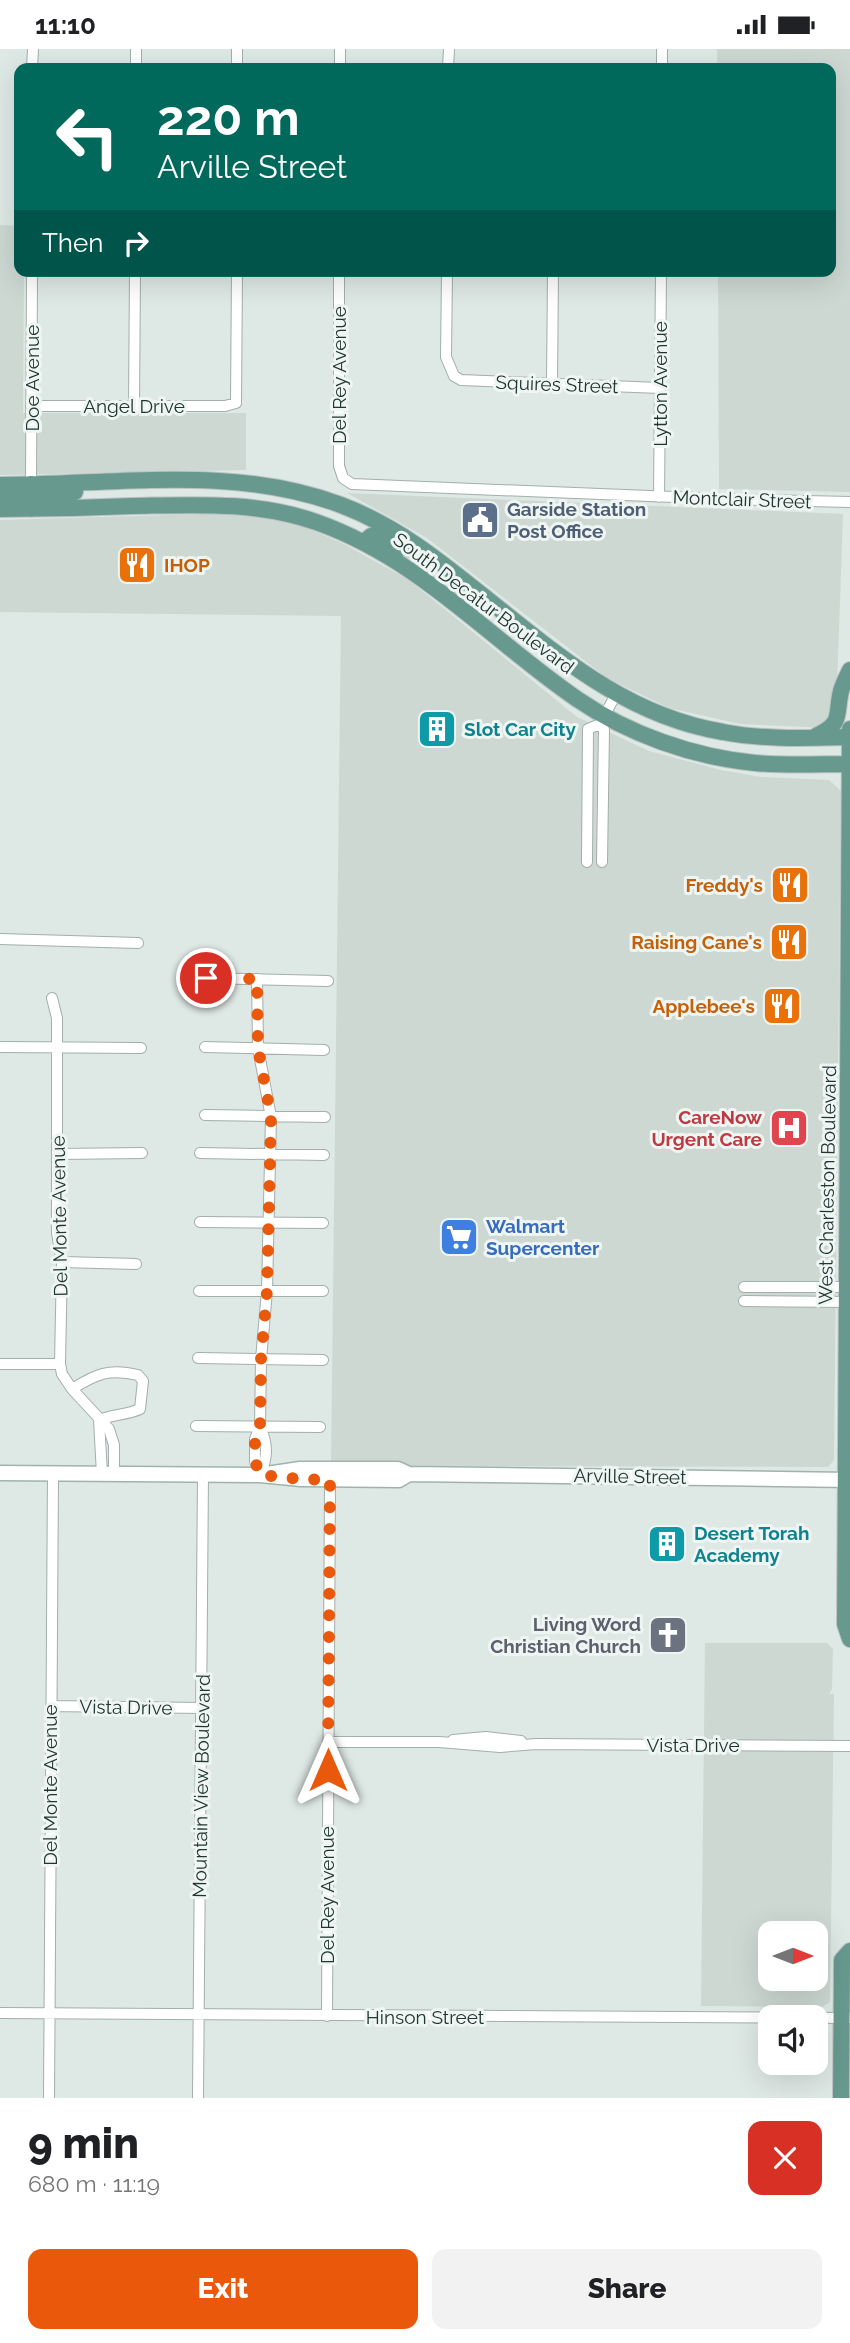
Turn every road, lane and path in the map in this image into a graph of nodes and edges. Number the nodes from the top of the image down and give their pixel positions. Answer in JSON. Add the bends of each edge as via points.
{"nodes":[{"id":1,"x":32,"y":277,"type":"edge"},
{"id":2,"x":135,"y":277,"type":"edge"},
{"id":3,"x":237,"y":277,"type":"edge"},
{"id":4,"x":340,"y":277,"type":"edge"},
{"id":5,"x":447,"y":277,"type":"edge"},
{"id":6,"x":553,"y":277,"type":"edge"},
{"id":7,"x":661,"y":277,"type":"edge"},
{"id":8,"x":552,"y":384,"type":"junction"},
{"id":9,"x":660,"y":388,"type":"junction"},
{"id":10,"x":32,"y":406,"type":"junction"},
{"id":11,"x":134,"y":407,"type":"junction"},
{"id":12,"x":343,"y":478,"type":"joint"},
{"id":13,"x":100,"y":483,"type":"junction"},
{"id":14,"x":31,"y":484,"type":"junction"},
{"id":15,"x":0,"y":485,"type":"edge"},
{"id":16,"x":0,"y":497,"type":"edge"},
{"id":17,"x":659,"y":497,"type":"junction"},
{"id":18,"x":850,"y":502,"type":"edge"},
{"id":19,"x":0,"y":509,"type":"edge"},
{"id":20,"x":32,"y":509,"type":"junction"},
{"id":21,"x":364,"y":542,"type":"junction"},
{"id":22,"x":428,"y":552,"type":"junction"},
{"id":23,"x":850,"y":670,"type":"edge"},
{"id":24,"x":616,"y":694,"type":"junction"},
{"id":25,"x":602,"y":720,"type":"junction"},
{"id":26,"x":850,"y":729,"type":"edge"},
{"id":27,"x":814,"y":737,"type":"junction"},
{"id":28,"x":850,"y":737,"type":"edge"},
{"id":29,"x":850,"y":764,"type":"edge"},
{"id":30,"x":587,"y":862,"type":"dead end"},
{"id":31,"x":602,"y":862,"type":"dead end"},
{"id":32,"x":0,"y":939,"type":"edge"},
{"id":33,"x":138,"y":943,"type":"dead end"},
{"id":34,"x":850,"y":953,"type":"edge"},
{"id":35,"x":206,"y":978,"type":"dead end"},
{"id":36,"x":257,"y":979,"type":"junction"},
{"id":37,"x":328,"y":981,"type":"dead end"},
{"id":38,"x":52,"y":998,"type":"dead end"},
{"id":39,"x":849,"y":1034,"type":"edge"},
{"id":40,"x":57,"y":1046,"type":"junction"},
{"id":41,"x":0,"y":1047,"type":"edge"},
{"id":42,"x":205,"y":1047,"type":"dead end"},
{"id":43,"x":141,"y":1048,"type":"dead end"},
{"id":44,"x":258,"y":1048,"type":"junction"},
{"id":45,"x":324,"y":1050,"type":"dead end"},
{"id":46,"x":205,"y":1115,"type":"dead end"},
{"id":47,"x":271,"y":1117,"type":"junction"},
{"id":48,"x":325,"y":1117,"type":"dead end"},
{"id":49,"x":142,"y":1153,"type":"dead end"},
{"id":50,"x":200,"y":1153,"type":"dead end"},
{"id":51,"x":57,"y":1154,"type":"junction"},
{"id":52,"x":271,"y":1154,"type":"junction"},
{"id":53,"x":324,"y":1155,"type":"dead end"},
{"id":54,"x":200,"y":1222,"type":"dead end"},
{"id":55,"x":270,"y":1223,"type":"junction"},
{"id":56,"x":323,"y":1223,"type":"dead end"},
{"id":57,"x":62,"y":1262,"type":"junction"},
{"id":58,"x":136,"y":1264,"type":"dead end"},
{"id":59,"x":744,"y":1287,"type":"dead end"},
{"id":60,"x":199,"y":1290,"type":"dead end"},
{"id":61,"x":267,"y":1291,"type":"junction"},
{"id":62,"x":323,"y":1291,"type":"dead end"},
{"id":63,"x":848,"y":1294,"type":"edge"},
{"id":64,"x":744,"y":1301,"type":"dead end"},
{"id":65,"x":198,"y":1358,"type":"dead end"},
{"id":66,"x":261,"y":1359,"type":"junction"},
{"id":67,"x":323,"y":1360,"type":"dead end"},
{"id":68,"x":0,"y":1364,"type":"edge"},
{"id":69,"x":60,"y":1364,"type":"junction"},
{"id":70,"x":72,"y":1389,"type":"junction"},
{"id":71,"x":99,"y":1420,"type":"junction"},
{"id":72,"x":197,"y":1426,"type":"dead end"},
{"id":73,"x":260,"y":1427,"type":"junction"},
{"id":74,"x":320,"y":1427,"type":"dead end"},
{"id":75,"x":0,"y":1473,"type":"edge"},
{"id":76,"x":53,"y":1473,"type":"junction"},
{"id":77,"x":108,"y":1474,"type":"junction"},
{"id":78,"x":203,"y":1474,"type":"junction"},
{"id":79,"x":326,"y":1474,"type":"junction"},
{"id":80,"x":260,"y":1475,"type":"junction"},
{"id":81,"x":848,"y":1480,"type":"edge"},
{"id":82,"x":850,"y":1639,"type":"edge"},
{"id":83,"x":51,"y":1706,"type":"junction"},
{"id":84,"x":202,"y":1708,"type":"junction"},
{"id":85,"x":328,"y":1742,"type":"junction"},
{"id":86,"x":850,"y":1746,"type":"edge"},
{"id":87,"x":850,"y":1951,"type":"edge"},
{"id":88,"x":0,"y":2013,"type":"edge"},
{"id":89,"x":49,"y":2014,"type":"junction"},
{"id":90,"x":199,"y":2015,"type":"junction"},
{"id":91,"x":327,"y":2016,"type":"junction"},
{"id":92,"x":846,"y":2018,"type":"edge"},
{"id":93,"x":49,"y":2098,"type":"edge"},
{"id":94,"x":198,"y":2098,"type":"edge"},
{"id":95,"x":841,"y":2098,"type":"edge"}],
"edges":[{"from":1,"to":10,"type":"street","name":"Doe Avenue"},
{"from":2,"to":11,"type":"street"},
{"from":3,"to":11,"type":"street","name":"Angel Drive","via":[[236,403]]},
{"from":4,"to":12,"type":"street","name":"Del Rey Avenue","via":[[339,466]]},
{"from":5,"to":8,"type":"street","name":"Squires Street","via":[[446,357],[454,376]]},
{"from":6,"to":8,"type":"street"},
{"from":7,"to":9,"type":"street","name":"Lytton Avenue"},
{"from":8,"to":9,"type":"street","name":"Squires Street"},
{"from":9,"to":17,"type":"street","name":"Lytton Avenue"},
{"from":10,"to":11,"type":"street","name":"Angel Drive"},
{"from":10,"to":14,"type":"street","name":"Doe Avenue"},
{"from":12,"to":17,"type":"street","name":"Montclair Street","via":[[352,484]]},
{"from":13,"to":14,"type":"main road","name":"South Decatur Boulevard"},
{"from":13,"to":20,"type":"main road","via":[[71,494],[40,497]]},
{"from":13,"to":22,"type":"main road","name":"South Decatur Boulevard","via":[[209,480],[288,489],[356,511]]},
{"from":14,"to":15,"type":"main road","name":"South Decatur Boulevard"},
{"from":14,"to":16,"type":"main road","via":[[27,495]]},
{"from":17,"to":18,"type":"street","name":"Montclair Street"},
{"from":19,"to":20,"type":"main road","name":"South Decatur Boulevard"},
{"from":20,"to":21,"type":"main road","name":"South Decatur Boulevard","via":[[248,507],[299,517]]},
{"from":21,"to":22,"type":"main road","via":[[377,534],[400,547]]},
{"from":21,"to":25,"type":"main road","name":"South Decatur Boulevard","via":[[411,570]]},
{"from":22,"to":24,"type":"main road","name":"South Decatur Boulevard","via":[[570,664]]},
{"from":23,"to":27,"type":"main road","via":[[841,691],[837,721]]},
{"from":24,"to":25,"type":"street"},
{"from":24,"to":27,"type":"main road","name":"South Decatur Boulevard","via":[[650,711],[709,729]]},
{"from":25,"to":29,"type":"main road","name":"South Decatur Boulevard","via":[[720,757],[755,763]]},
{"from":25,"to":30,"type":"street","via":[[588,729]]},
{"from":25,"to":31,"type":"street"},
{"from":26,"to":28,"type":"main road","name":"West Charleston Boulevard"},
{"from":27,"to":28,"type":"main road","name":"South Decatur Boulevard"},
{"from":28,"to":29,"type":"main road","name":"West Charleston Boulevard"},
{"from":29,"to":34,"type":"main road","name":"West Charleston Boulevard"},
{"from":32,"to":33,"type":"street"},
{"from":34,"to":39,"type":"main road","name":"West Charleston Boulevard"},
{"from":35,"to":36,"type":"street"},
{"from":36,"to":37,"type":"street"},
{"from":36,"to":44,"type":"street"},
{"from":38,"to":40,"type":"street","name":"Del Monte Avenue"},
{"from":39,"to":63,"type":"main road","name":"West Charleston Boulevard"},
{"from":40,"to":41,"type":"street"},
{"from":40,"to":43,"type":"street"},
{"from":40,"to":51,"type":"street","name":"Del Monte Avenue"},
{"from":42,"to":44,"type":"street"},
{"from":44,"to":45,"type":"street"},
{"from":44,"to":47,"type":"street"},
{"from":46,"to":47,"type":"street"},
{"from":47,"to":48,"type":"street"},
{"from":47,"to":52,"type":"street"},
{"from":49,"to":51,"type":"street"},
{"from":50,"to":52,"type":"street"},
{"from":51,"to":57,"type":"street","name":"Del Monte Avenue","via":[[57,1233]]},
{"from":52,"to":53,"type":"street"},
{"from":52,"to":55,"type":"street"},
{"from":54,"to":55,"type":"street"},
{"from":55,"to":56,"type":"street"},
{"from":55,"to":61,"type":"street"},
{"from":57,"to":58,"type":"street"},
{"from":57,"to":69,"type":"street","name":"Del Monte Avenue"},
{"from":59,"to":63,"type":"street"},
{"from":60,"to":61,"type":"street"},
{"from":61,"to":62,"type":"street"},
{"from":61,"to":66,"type":"street"},
{"from":63,"to":64,"type":"street"},
{"from":63,"to":81,"type":"main road","name":"West Charleston Boulevard"},
{"from":65,"to":66,"type":"street"},
{"from":66,"to":67,"type":"street"},
{"from":66,"to":73,"type":"street"},
{"from":68,"to":69,"type":"street"},
{"from":69,"to":70,"type":"street","name":"Del Monte Avenue"},
{"from":70,"to":71,"type":"street","name":"Del Monte Avenue"},
{"from":70,"to":71,"type":"street","via":[[104,1372],[138,1375],[143,1381],[140,1409]]},
{"from":71,"to":77,"type":"street","name":"Del Monte Avenue","via":[[112,1436]]},
{"from":72,"to":73,"type":"street"},
{"from":73,"to":74,"type":"street"},
{"from":73,"to":80,"type":"street","via":[[266,1439],[266,1461]]},
{"from":75,"to":76,"type":"street","name":"Arville Street"},
{"from":76,"to":77,"type":"street","name":"Arville Street"},
{"from":76,"to":83,"type":"street","name":"Del Monte Avenue"},
{"from":77,"to":78,"type":"street","name":"Arville Street"},
{"from":78,"to":80,"type":"street","name":"Arville Street"},
{"from":78,"to":84,"type":"street","name":"Mountain View Boulevard"},
{"from":79,"to":80,"type":"street","name":"Arville Street","via":[[300,1479]]},
{"from":79,"to":81,"type":"street","name":"Arville Street","via":[[398,1469],[409,1474]]},
{"from":79,"to":85,"type":"street","name":"Del Rey Avenue"},
{"from":81,"to":82,"type":"main road","name":"West Charleston Boulevard","via":[[845,1624]]},
{"from":83,"to":84,"type":"street","name":"Vista Drive"},
{"from":83,"to":89,"type":"street","name":"Del Monte Avenue"},
{"from":84,"to":90,"type":"street","name":"Mountain View Boulevard"},
{"from":85,"to":86,"type":"street","name":"Vista Drive","via":[[500,1747]]},
{"from":85,"to":91,"type":"street","name":"Del Rey Avenue"},
{"from":87,"to":92,"type":"main road","via":[[842,1960]]},
{"from":88,"to":89,"type":"street","name":"Hinson Street"},
{"from":89,"to":90,"type":"street","name":"Hinson Street"},
{"from":89,"to":93,"type":"street","name":"Del Monte Avenue"},
{"from":90,"to":91,"type":"street","name":"Hinson Street"},
{"from":90,"to":94,"type":"street","name":"Mountain View Boulevard"},
{"from":91,"to":92,"type":"street","name":"Hinson Street"},
{"from":92,"to":95,"type":"main road"}]}
